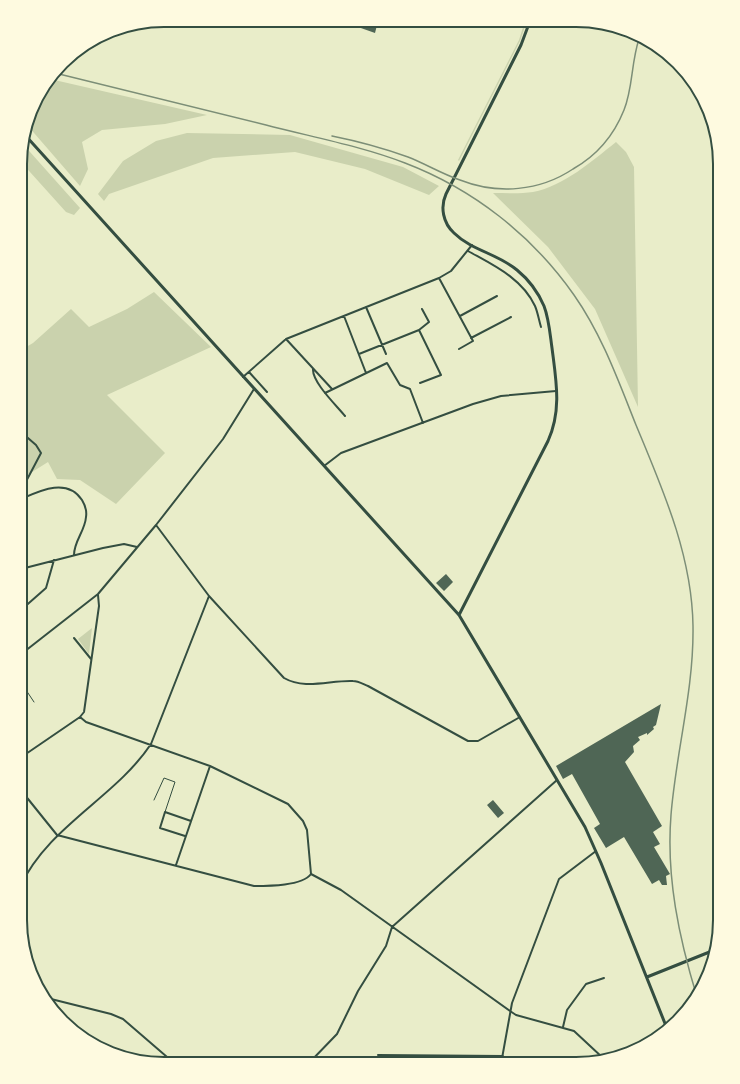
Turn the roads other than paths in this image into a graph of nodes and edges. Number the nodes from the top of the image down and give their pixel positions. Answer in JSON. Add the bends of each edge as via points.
{"nodes":[{"id":1,"x":528,"y":27,"type":"edge"},
{"id":2,"x":29,"y":140,"type":"edge"},
{"id":3,"x":472,"y":245,"type":"junction"},
{"id":4,"x":468,"y":251,"type":"junction"},
{"id":5,"x":439,"y":278,"type":"junction"},
{"id":6,"x":497,"y":296,"type":"dead end"},
{"id":7,"x":366,"y":307,"type":"junction"},
{"id":8,"x":422,"y":309,"type":"dead end"},
{"id":9,"x":344,"y":316,"type":"junction"},
{"id":10,"x":460,"y":316,"type":"junction"},
{"id":11,"x":511,"y":318,"type":"dead end"},
{"id":12,"x":541,"y":327,"type":"dead end"},
{"id":13,"x":419,"y":330,"type":"junction"},
{"id":14,"x":471,"y":338,"type":"junction"},
{"id":15,"x":286,"y":339,"type":"junction"},
{"id":16,"x":382,"y":344,"type":"junction"},
{"id":17,"x":458,"y":349,"type":"dead end"},
{"id":18,"x":359,"y":354,"type":"junction"},
{"id":19,"x":386,"y":354,"type":"dead end"},
{"id":20,"x":313,"y":369,"type":"junction"},
{"id":21,"x":249,"y":372,"type":"junction"},
{"id":22,"x":366,"y":373,"type":"junction"},
{"id":23,"x":244,"y":377,"type":"junction"},
{"id":24,"x":420,"y":383,"type":"dead end"},
{"id":25,"x":254,"y":389,"type":"junction"},
{"id":26,"x":332,"y":389,"type":"junction"},
{"id":27,"x":557,"y":391,"type":"junction"},
{"id":28,"x":267,"y":392,"type":"dead end"},
{"id":29,"x":325,"y":393,"type":"junction"},
{"id":30,"x":345,"y":416,"type":"dead end"},
{"id":31,"x":423,"y":423,"type":"junction"},
{"id":32,"x":27,"y":437,"type":"edge"},
{"id":33,"x":324,"y":466,"type":"junction"},
{"id":34,"x":27,"y":480,"type":"edge"},
{"id":35,"x":27,"y":497,"type":"edge"},
{"id":36,"x":156,"y":525,"type":"junction"},
{"id":37,"x":137,"y":547,"type":"junction"},
{"id":38,"x":74,"y":555,"type":"junction"},
{"id":39,"x":54,"y":560,"type":"junction"},
{"id":40,"x":27,"y":568,"type":"edge"},
{"id":41,"x":98,"y":594,"type":"junction"},
{"id":42,"x":209,"y":596,"type":"junction"},
{"id":43,"x":27,"y":604,"type":"edge"},
{"id":44,"x":459,"y":615,"type":"junction"},
{"id":45,"x":74,"y":638,"type":"dead end"},
{"id":46,"x":27,"y":650,"type":"edge"},
{"id":47,"x":91,"y":660,"type":"junction"},
{"id":48,"x":27,"y":692,"type":"edge"},
{"id":49,"x":34,"y":702,"type":"dead end"},
{"id":50,"x":80,"y":717,"type":"junction"},
{"id":51,"x":520,"y":717,"type":"junction"},
{"id":52,"x":151,"y":744,"type":"junction"},
{"id":53,"x":27,"y":753,"type":"edge"},
{"id":54,"x":210,"y":766,"type":"junction"},
{"id":55,"x":558,"y":779,"type":"junction"},
{"id":56,"x":27,"y":798,"type":"edge"},
{"id":57,"x":154,"y":800,"type":"dead end"},
{"id":58,"x":165,"y":812,"type":"junction"},
{"id":59,"x":191,"y":821,"type":"junction"},
{"id":60,"x":57,"y":835,"type":"junction"},
{"id":61,"x":186,"y":837,"type":"junction"},
{"id":62,"x":596,"y":851,"type":"junction"},
{"id":63,"x":176,"y":865,"type":"junction"},
{"id":64,"x":27,"y":871,"type":"edge"},
{"id":65,"x":311,"y":874,"type":"junction"},
{"id":66,"x":392,"y":927,"type":"junction"},
{"id":67,"x":709,"y":952,"type":"edge"},
{"id":68,"x":646,"y":977,"type":"junction"},
{"id":69,"x":604,"y":978,"type":"dead end"},
{"id":70,"x":53,"y":999,"type":"edge"},
{"id":71,"x":510,"y":1011,"type":"junction"},
{"id":72,"x":665,"y":1024,"type":"edge"},
{"id":73,"x":562,"y":1027,"type":"junction"},
{"id":74,"x":378,"y":1055,"type":"dead end"},
{"id":75,"x":600,"y":1055,"type":"edge"},
{"id":76,"x":503,"y":1056,"type":"joint"},
{"id":77,"x":167,"y":1057,"type":"edge"},
{"id":78,"x":315,"y":1057,"type":"edge"}],
"edges":[{"from":1,"to":3,"type":"main road","via":[[523,42],[444,200],[444,214],[448,227]]},
{"from":2,"to":23,"type":"main road"},
{"from":3,"to":4,"type":"street"},
{"from":3,"to":27,"type":"main road","via":[[516,269],[538,294],[547,316]]},
{"from":4,"to":5,"type":"street","via":[[451,270]]},
{"from":4,"to":12,"type":"street","via":[[504,271],[521,286],[535,306]]},
{"from":5,"to":7,"type":"street"},
{"from":5,"to":10,"type":"street"},
{"from":6,"to":10,"type":"street"},
{"from":7,"to":9,"type":"street"},
{"from":7,"to":16,"type":"street"},
{"from":8,"to":13,"type":"street","via":[[429,322]]},
{"from":9,"to":15,"type":"street"},
{"from":9,"to":18,"type":"street"},
{"from":10,"to":14,"type":"street"},
{"from":11,"to":14,"type":"street"},
{"from":13,"to":16,"type":"street"},
{"from":13,"to":24,"type":"street","via":[[441,375]]},
{"from":14,"to":17,"type":"street","via":[[473,341]]},
{"from":15,"to":20,"type":"street"},
{"from":15,"to":21,"type":"street"},
{"from":16,"to":18,"type":"street"},
{"from":16,"to":19,"type":"street"},
{"from":18,"to":22,"type":"street"},
{"from":20,"to":26,"type":"street"},
{"from":20,"to":29,"type":"street","via":[[313,374]]},
{"from":21,"to":23,"type":"street"},
{"from":21,"to":28,"type":"street"},
{"from":22,"to":26,"type":"street"},
{"from":22,"to":31,"type":"street","via":[[387,363],[400,385],[410,389]]},
{"from":23,"to":25,"type":"main road"},
{"from":25,"to":33,"type":"main road"},
{"from":25,"to":36,"type":"street","via":[[222,439]]},
{"from":26,"to":29,"type":"street"},
{"from":27,"to":31,"type":"street","via":[[501,396]]},
{"from":27,"to":44,"type":"main road","via":[[557,406],[549,439]]},
{"from":29,"to":30,"type":"street"},
{"from":31,"to":33,"type":"street","via":[[341,453]]},
{"from":32,"to":34,"type":"street","via":[[41,453]]},
{"from":33,"to":44,"type":"main road"},
{"from":35,"to":38,"type":"street","via":[[52,487],[61,487],[80,497],[86,510],[86,518],[74,548]]},
{"from":36,"to":37,"type":"street"},
{"from":36,"to":42,"type":"street"},
{"from":37,"to":38,"type":"street","via":[[124,544]]},
{"from":37,"to":41,"type":"street"},
{"from":38,"to":39,"type":"street"},
{"from":39,"to":40,"type":"street"},
{"from":39,"to":43,"type":"street","via":[[46,588]]},
{"from":41,"to":46,"type":"street"},
{"from":41,"to":47,"type":"street","via":[[99,606]]},
{"from":42,"to":51,"type":"street","via":[[284,678],[292,682],[303,684],[355,681],[468,741],[478,741]]},
{"from":42,"to":52,"type":"street"},
{"from":44,"to":51,"type":"main road"},
{"from":45,"to":47,"type":"street"},
{"from":47,"to":50,"type":"street","via":[[85,706]]},
{"from":48,"to":49,"type":"lane"},
{"from":50,"to":52,"type":"street","via":[[86,722]]},
{"from":50,"to":53,"type":"street"},
{"from":51,"to":55,"type":"main road"},
{"from":52,"to":54,"type":"street"},
{"from":52,"to":60,"type":"street","via":[[140,760]]},
{"from":54,"to":59,"type":"street"},
{"from":54,"to":65,"type":"street","via":[[282,800],[296,812],[307,830]]},
{"from":55,"to":62,"type":"main road"},
{"from":55,"to":66,"type":"street"},
{"from":56,"to":60,"type":"street"},
{"from":57,"to":58,"type":"lane","via":[[164,778],[175,782]]},
{"from":58,"to":59,"type":"street"},
{"from":58,"to":61,"type":"street","via":[[160,828]]},
{"from":59,"to":61,"type":"street"},
{"from":60,"to":63,"type":"street"},
{"from":60,"to":64,"type":"street"},
{"from":61,"to":63,"type":"street"},
{"from":62,"to":68,"type":"main road"},
{"from":62,"to":71,"type":"street","via":[[559,879]]},
{"from":63,"to":65,"type":"street","via":[[254,886],[301,882]]},
{"from":65,"to":66,"type":"street","via":[[341,890]]},
{"from":66,"to":71,"type":"street"},
{"from":66,"to":78,"type":"street","via":[[386,946],[358,991],[337,1034]]},
{"from":67,"to":68,"type":"main road"},
{"from":68,"to":72,"type":"main road"},
{"from":69,"to":73,"type":"street","via":[[586,984],[567,1010]]},
{"from":70,"to":77,"type":"street","via":[[123,1019]]},
{"from":71,"to":73,"type":"street","via":[[516,1015]]},
{"from":71,"to":76,"type":"street"},
{"from":73,"to":75,"type":"street","via":[[574,1031]]},
{"from":74,"to":76,"type":"street"}]}
